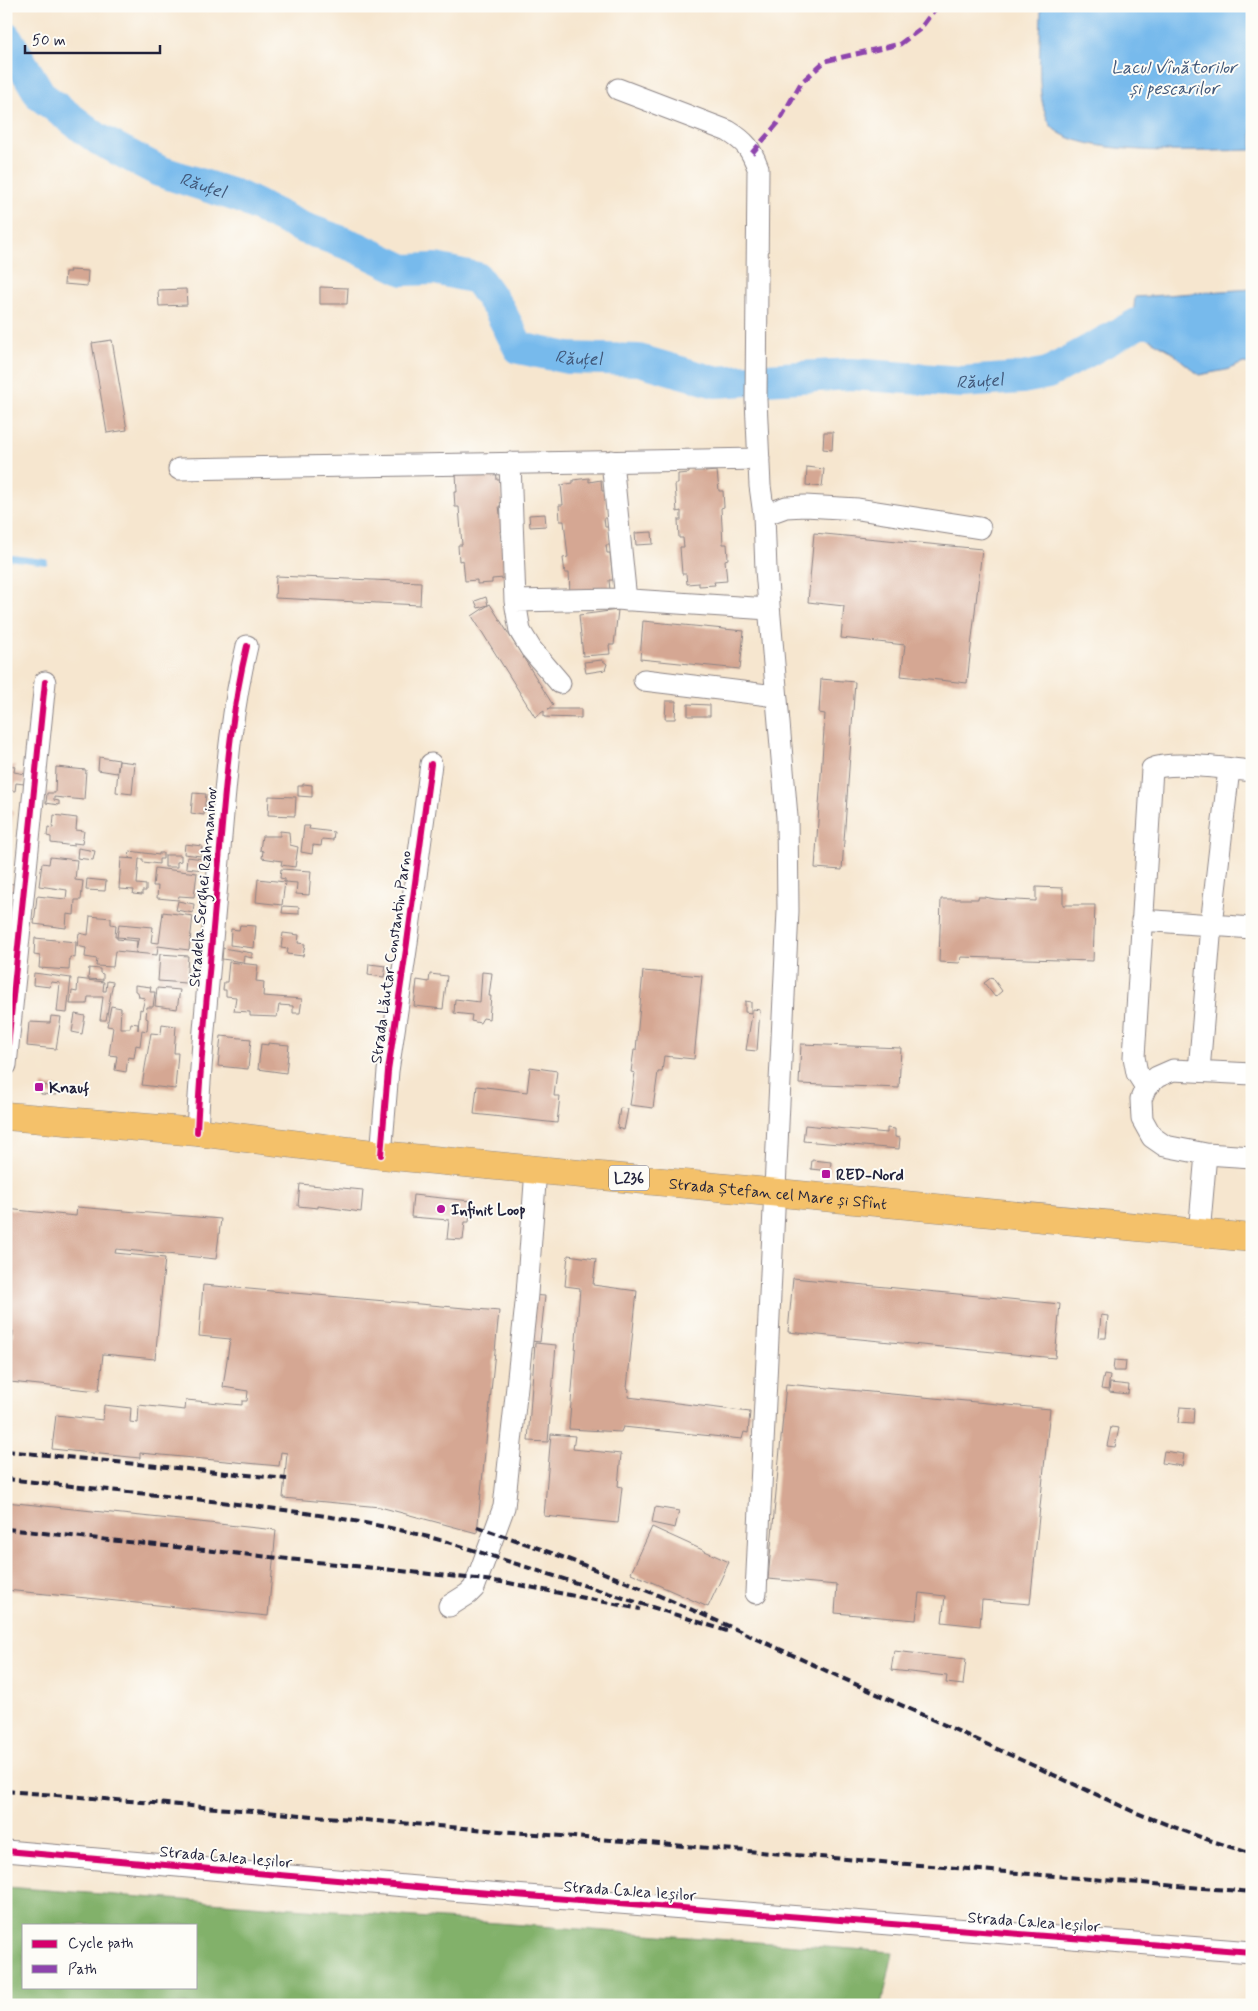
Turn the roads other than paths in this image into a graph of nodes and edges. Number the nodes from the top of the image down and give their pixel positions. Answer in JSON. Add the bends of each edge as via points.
{"nodes":[{"id":1,"x":618,"y":89,"type":"dead end"},
{"id":2,"x":759,"y":459,"type":"junction"},
{"id":3,"x":612,"y":462,"type":"junction"},
{"id":4,"x":510,"y":463,"type":"junction"},
{"id":5,"x":179,"y":469,"type":"dead end"},
{"id":6,"x":764,"y":515,"type":"junction"},
{"id":7,"x":980,"y":528,"type":"dead end"},
{"id":8,"x":626,"y":600,"type":"junction"},
{"id":9,"x":515,"y":602,"type":"junction"},
{"id":10,"x":769,"y":609,"type":"junction"},
{"id":11,"x":247,"y":646,"type":"dead end"},
{"id":12,"x":644,"y":680,"type":"dead end"},
{"id":13,"x":45,"y":682,"type":"dead end"},
{"id":14,"x":560,"y":683,"type":"dead end"},
{"id":15,"x":776,"y":696,"type":"junction"},
{"id":16,"x":430,"y":764,"type":"dead end"},
{"id":17,"x":1230,"y":769,"type":"junction"},
{"id":18,"x":1252,"y":771,"type":"edge"},
{"id":19,"x":1142,"y":920,"type":"junction"},
{"id":20,"x":1211,"y":925,"type":"junction"},
{"id":21,"x":1252,"y":928,"type":"edge"},
{"id":22,"x":6,"y":1065,"type":"edge"},
{"id":23,"x":1199,"y":1071,"type":"junction"},
{"id":24,"x":1252,"y":1074,"type":"edge"},
{"id":25,"x":1146,"y":1088,"type":"junction"},
{"id":26,"x":6,"y":1116,"type":"edge"},
{"id":27,"x":197,"y":1132,"type":"junction"},
{"id":28,"x":1206,"y":1154,"type":"junction"},
{"id":29,"x":381,"y":1155,"type":"junction"},
{"id":30,"x":1252,"y":1157,"type":"edge"},
{"id":31,"x":536,"y":1169,"type":"junction"},
{"id":32,"x":775,"y":1194,"type":"junction"},
{"id":33,"x":1199,"y":1234,"type":"junction"},
{"id":34,"x":1252,"y":1238,"type":"edge"},
{"id":35,"x":756,"y":1593,"type":"dead end"},
{"id":36,"x":449,"y":1606,"type":"dead end"},
{"id":37,"x":6,"y":1852,"type":"edge"},
{"id":38,"x":1252,"y":1952,"type":"edge"}],
"edges":[{"from":1,"to":2,"type":"street","via":[[728,131],[742,140],[758,168],[756,400]]},
{"from":2,"to":3,"type":"street"},
{"from":2,"to":6,"type":"street"},
{"from":3,"to":4,"type":"street"},
{"from":3,"to":8,"type":"street"},
{"from":4,"to":5,"type":"street"},
{"from":4,"to":9,"type":"street"},
{"from":6,"to":7,"type":"street","via":[[786,507],[805,506],[858,510]]},
{"from":6,"to":10,"type":"street"},
{"from":8,"to":9,"type":"street"},
{"from":8,"to":10,"type":"street"},
{"from":9,"to":14,"type":"street","via":[[520,631]]},
{"from":10,"to":15,"type":"street"},
{"from":11,"to":27,"type":"street","name":"Stradela Serghei Rahmaninov","via":[[235,702],[224,792]]},
{"from":12,"to":15,"type":"street"},
{"from":13,"to":22,"type":"street"},
{"from":15,"to":32,"type":"street","via":[[787,817],[788,911]]},
{"from":16,"to":29,"type":"street","name":"Strada Lăutar Constantin Parno","via":[[388,1071]]},
{"from":17,"to":18,"type":"street"},
{"from":17,"to":19,"type":"street","via":[[1167,765],[1152,768]]},
{"from":17,"to":20,"type":"street"},
{"from":19,"to":20,"type":"street"},
{"from":19,"to":25,"type":"street","via":[[1134,1057],[1137,1073]]},
{"from":20,"to":21,"type":"street"},
{"from":20,"to":23,"type":"street"},
{"from":23,"to":24,"type":"street"},
{"from":23,"to":25,"type":"street","via":[[1173,1070],[1157,1077]]},
{"from":25,"to":28,"type":"street","via":[[1141,1099],[1142,1119],[1152,1137],[1165,1146]]},
{"from":26,"to":27,"type":"main road","name":"Strada Ștefan cel Mare și Sfînt","number":"L236"},
{"from":27,"to":29,"type":"main road","name":"Strada Ștefan cel Mare și Sfînt","number":"L236"},
{"from":28,"to":30,"type":"street"},
{"from":28,"to":33,"type":"street"},
{"from":29,"to":31,"type":"main road","name":"Strada Ștefan cel Mare și Sfînt","number":"L236"},
{"from":31,"to":32,"type":"main road","name":"Strada Ștefan cel Mare și Sfînt","number":"L236"},
{"from":31,"to":36,"type":"street","via":[[527,1294],[504,1507],[474,1588]]},
{"from":32,"to":33,"type":"main road","name":"Strada Ștefan cel Mare și Sfînt","number":"L236"},
{"from":32,"to":35,"type":"street"},
{"from":33,"to":34,"type":"main road","name":"Strada Ștefan cel Mare și Sfînt","number":"L236"},
{"from":37,"to":38,"type":"street","name":"Strada Calea Ieșilor"}]}
